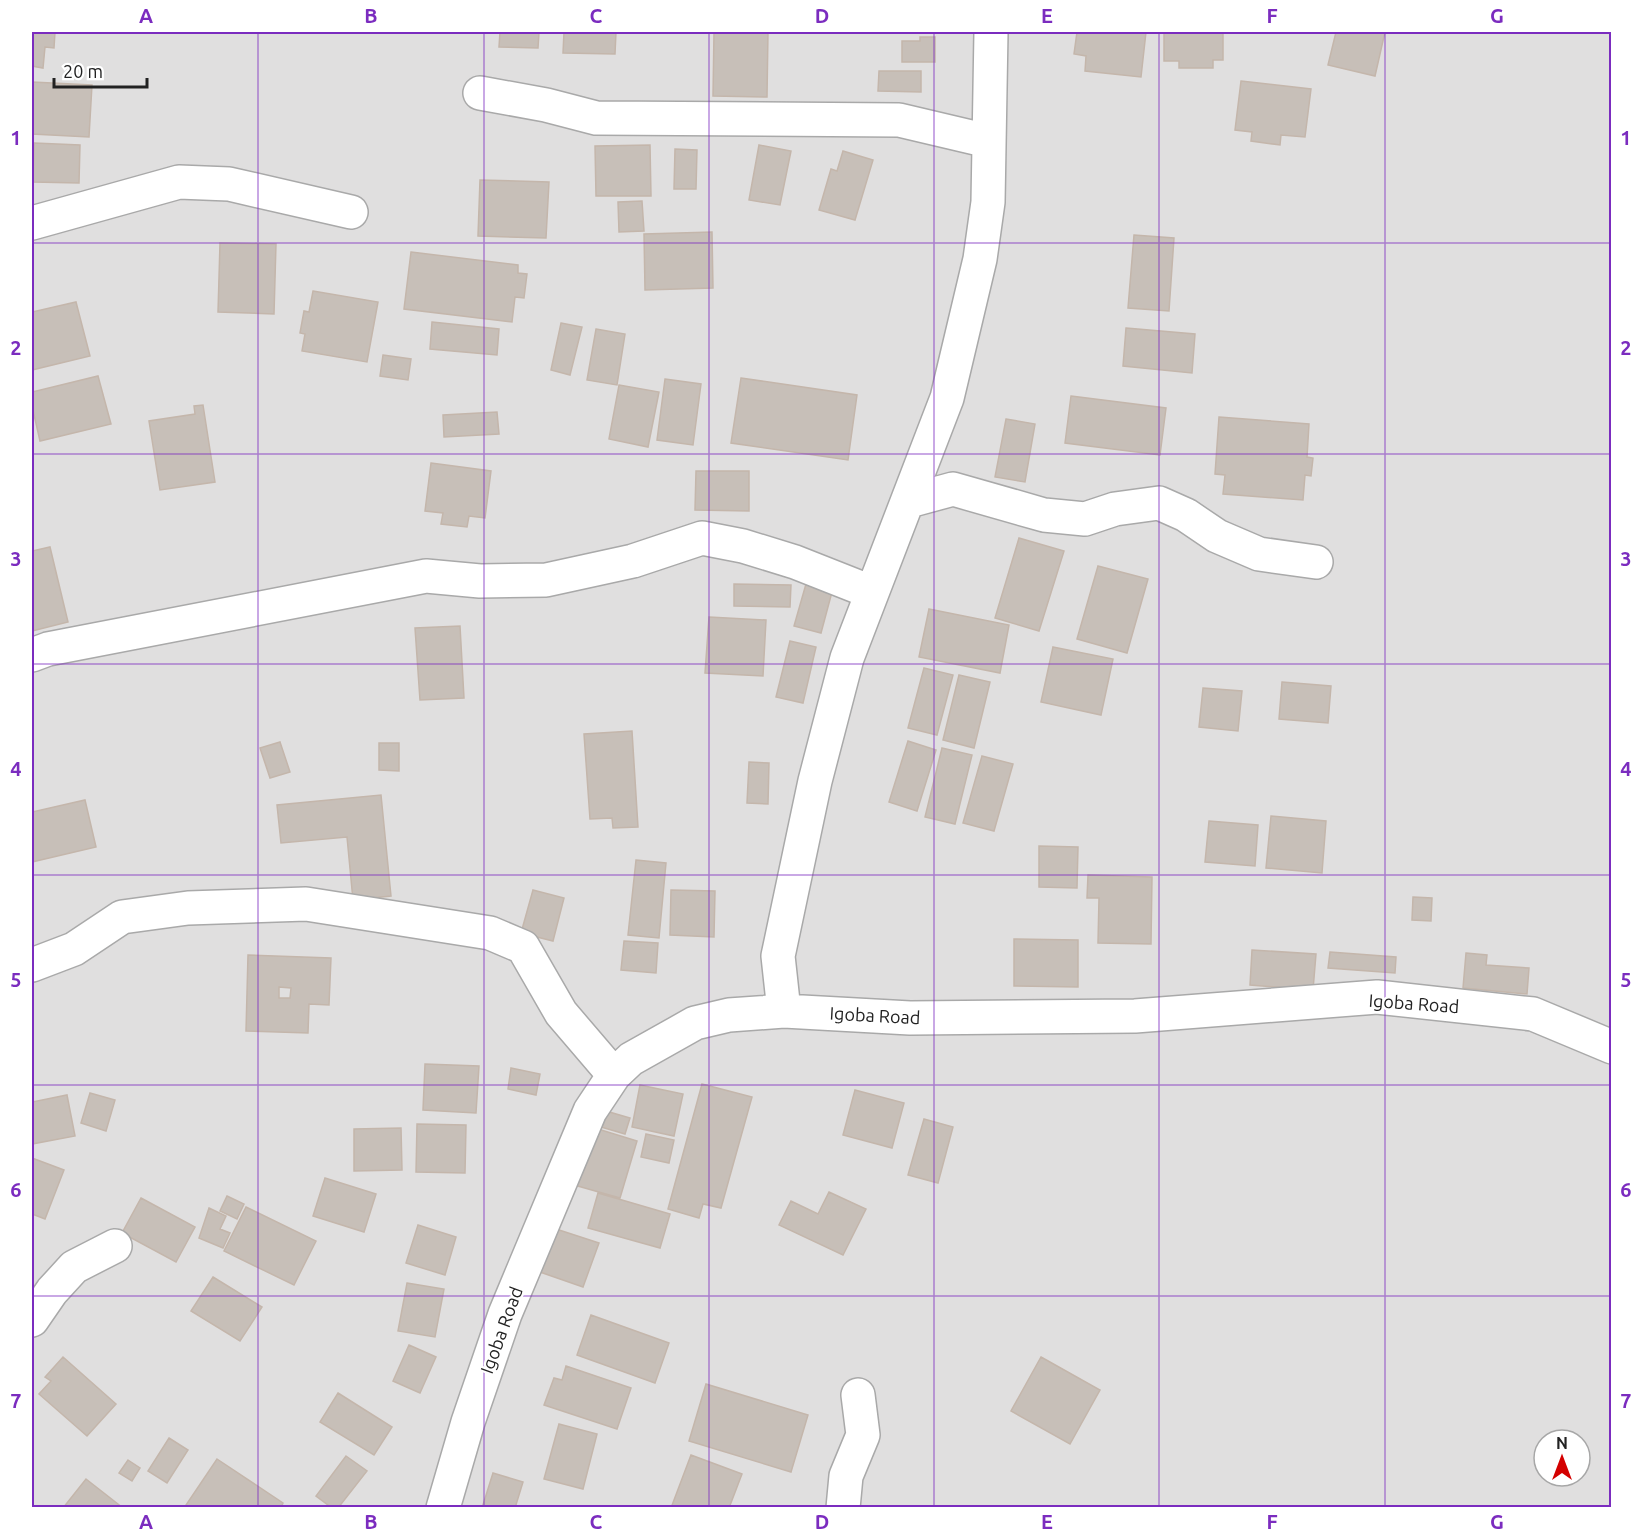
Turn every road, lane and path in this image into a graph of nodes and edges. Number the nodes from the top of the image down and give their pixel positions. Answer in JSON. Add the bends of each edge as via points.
{"nodes":[{"id":1,"x":991,"y":32,"type":"edge"},
{"id":2,"x":480,"y":93,"type":"dead end"},
{"id":3,"x":988,"y":141,"type":"junction"},
{"id":4,"x":351,"y":212,"type":"dead end"},
{"id":5,"x":32,"y":223,"type":"edge"},
{"id":6,"x":909,"y":501,"type":"junction"},
{"id":7,"x":1316,"y":562,"type":"dead end"},
{"id":8,"x":871,"y":592,"type":"junction"},
{"id":9,"x":32,"y":655,"type":"edge"},
{"id":10,"x":32,"y":965,"type":"edge"},
{"id":11,"x":784,"y":1011,"type":"junction"},
{"id":12,"x":1611,"y":1047,"type":"edge"},
{"id":13,"x":614,"y":1076,"type":"junction"},
{"id":14,"x":115,"y":1246,"type":"dead end"},
{"id":15,"x":32,"y":1320,"type":"edge"},
{"id":16,"x":858,"y":1395,"type":"dead end"},
{"id":17,"x":443,"y":1508,"type":"edge"},
{"id":18,"x":843,"y":1508,"type":"edge"}],
"edges":[{"from":1,"to":3,"type":"street"},
{"from":2,"to":3,"type":"street","via":[[596,118],[899,120]]},
{"from":3,"to":6,"type":"street","via":[[988,202],[977,270],[947,398]]},
{"from":4,"to":5,"type":"street","via":[[230,184],[178,182]]},
{"from":6,"to":7,"type":"street","via":[[953,489],[1044,515],[1085,519],[1115,509],[1159,503],[1217,536],[1260,554]]},
{"from":6,"to":8,"type":"street"},
{"from":8,"to":9,"type":"street","via":[[795,562],[702,538],[633,561],[546,580],[480,581],[426,576]]},
{"from":8,"to":11,"type":"street","via":[[847,658],[814,782],[778,956]]},
{"from":10,"to":13,"type":"street","via":[[74,949],[122,917],[188,908],[306,904],[490,933],[523,947],[561,1013]]},
{"from":11,"to":12,"type":"street","name":"Igoba Road","via":[[910,1018],[1124,1017],[1377,997],[1533,1014]]},
{"from":11,"to":13,"type":"street","name":"Igoba Road","via":[[729,1015],[695,1023],[631,1059]]},
{"from":13,"to":17,"type":"street","name":"Igoba Road","via":[[590,1111],[514,1292],[468,1422]]},
{"from":14,"to":15,"type":"street","via":[[74,1267]]},
{"from":16,"to":18,"type":"street","via":[[863,1435],[846,1476]]}]}
